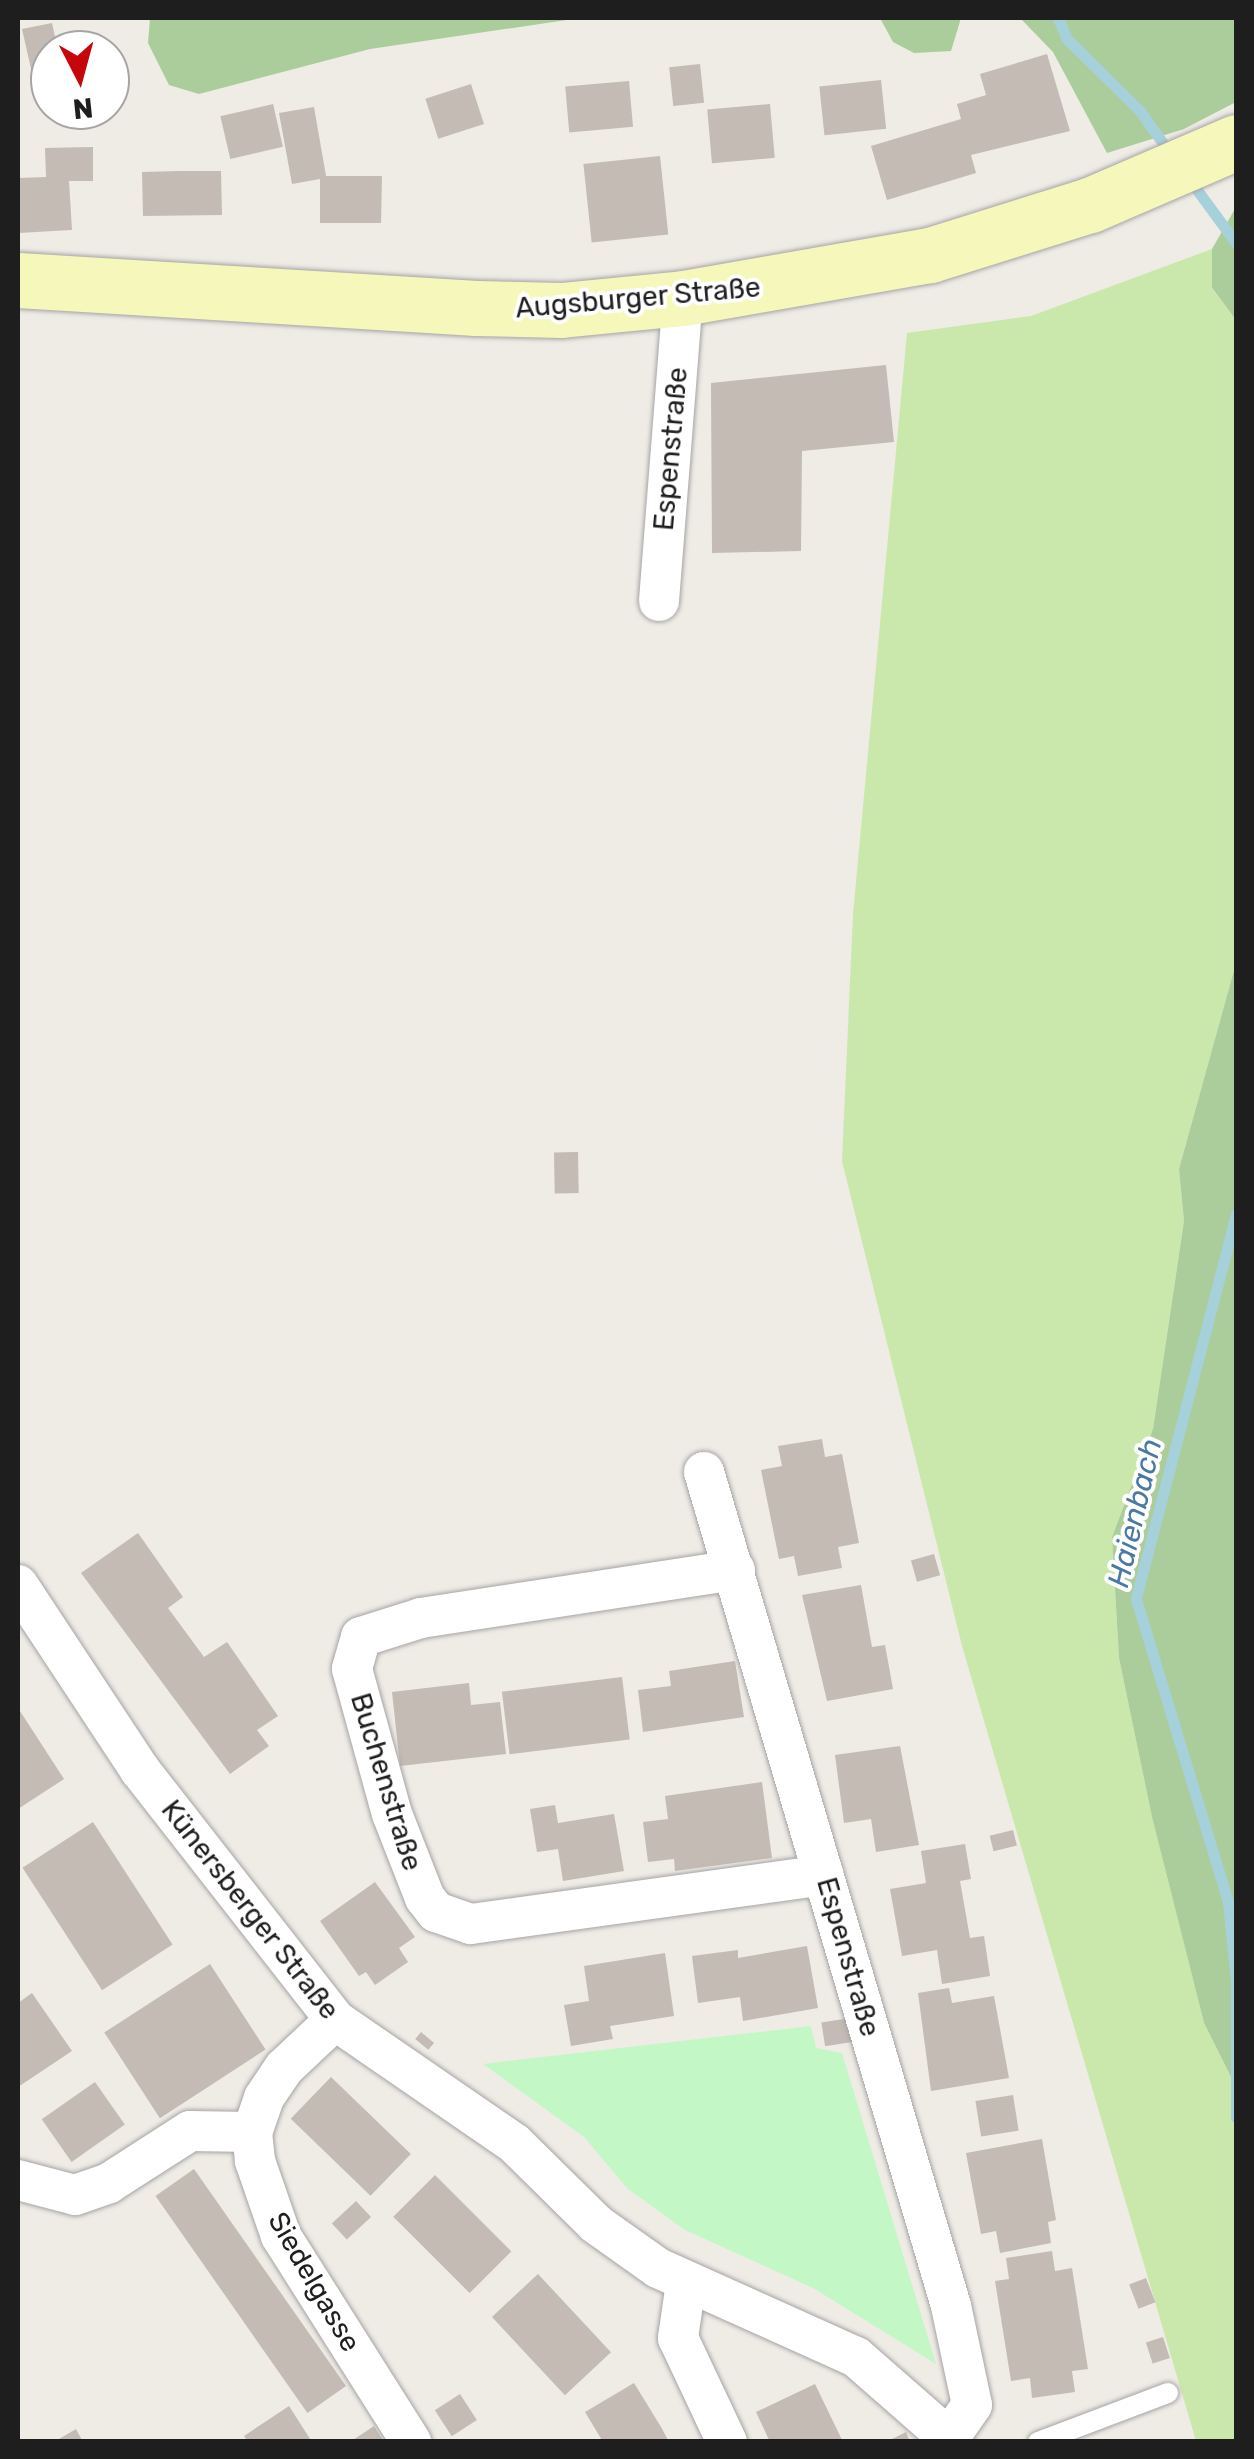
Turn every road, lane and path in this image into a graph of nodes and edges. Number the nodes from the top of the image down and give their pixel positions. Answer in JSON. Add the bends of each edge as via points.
{"nodes":[{"id":1,"x":1236,"y":142,"type":"edge"},
{"id":2,"x":18,"y":280,"type":"edge"},
{"id":3,"x":684,"y":298,"type":"junction"},
{"id":4,"x":659,"y":600,"type":"dead end"},
{"id":5,"x":704,"y":1472,"type":"dead end"},
{"id":6,"x":735,"y":1570,"type":"junction"},
{"id":7,"x":18,"y":1585,"type":"edge"},
{"id":8,"x":824,"y":1875,"type":"junction"},
{"id":9,"x":335,"y":2020,"type":"junction"},
{"id":10,"x":252,"y":2132,"type":"junction"},
{"id":11,"x":18,"y":2180,"type":"edge"},
{"id":12,"x":686,"y":2283,"type":"junction"},
{"id":13,"x":1168,"y":2393,"type":"dead end"},
{"id":14,"x":952,"y":2439,"type":"edge"},
{"id":15,"x":411,"y":2442,"type":"edge"},
{"id":16,"x":727,"y":2442,"type":"edge"},
{"id":17,"x":1038,"y":2442,"type":"edge"}],
"edges":[{"from":1,"to":3,"type":"street","name":"Augsburger Straße","via":[[1151,181],[930,255]]},
{"from":2,"to":3,"type":"street","name":"Augsburger Straße","via":[[476,308],[562,310]]},
{"from":3,"to":4,"type":"street","name":"Espenstraße"},
{"from":5,"to":6,"type":"street","name":"Espenstraße"},
{"from":6,"to":8,"type":"street","name":"Espenstraße"},
{"from":6,"to":8,"type":"street","name":"Buchenstraße","via":[[421,1618],[360,1637],[352,1668],[392,1814],[424,1898],[436,1912],[472,1924]]},
{"from":7,"to":9,"type":"street","name":"Künersberger Straße","via":[[140,1770]]},
{"from":8,"to":14,"type":"street","name":"Espenstraße","via":[[967,2374],[970,2416]]},
{"from":9,"to":10,"type":"street","via":[[284,2068]]},
{"from":9,"to":12,"type":"street","name":"Künersberger Straße","via":[[485,2120],[596,2224]]},
{"from":10,"to":11,"type":"street","via":[[190,2131],[109,2183],[75,2195]]},
{"from":10,"to":15,"type":"street","name":"Siedelgasse","via":[[258,2177],[281,2236]]},
{"from":12,"to":14,"type":"street","name":"Künersberger Straße","via":[[856,2357]]},
{"from":12,"to":16,"type":"street","via":[[678,2338]]},
{"from":13,"to":17,"type":"lane"}]}
